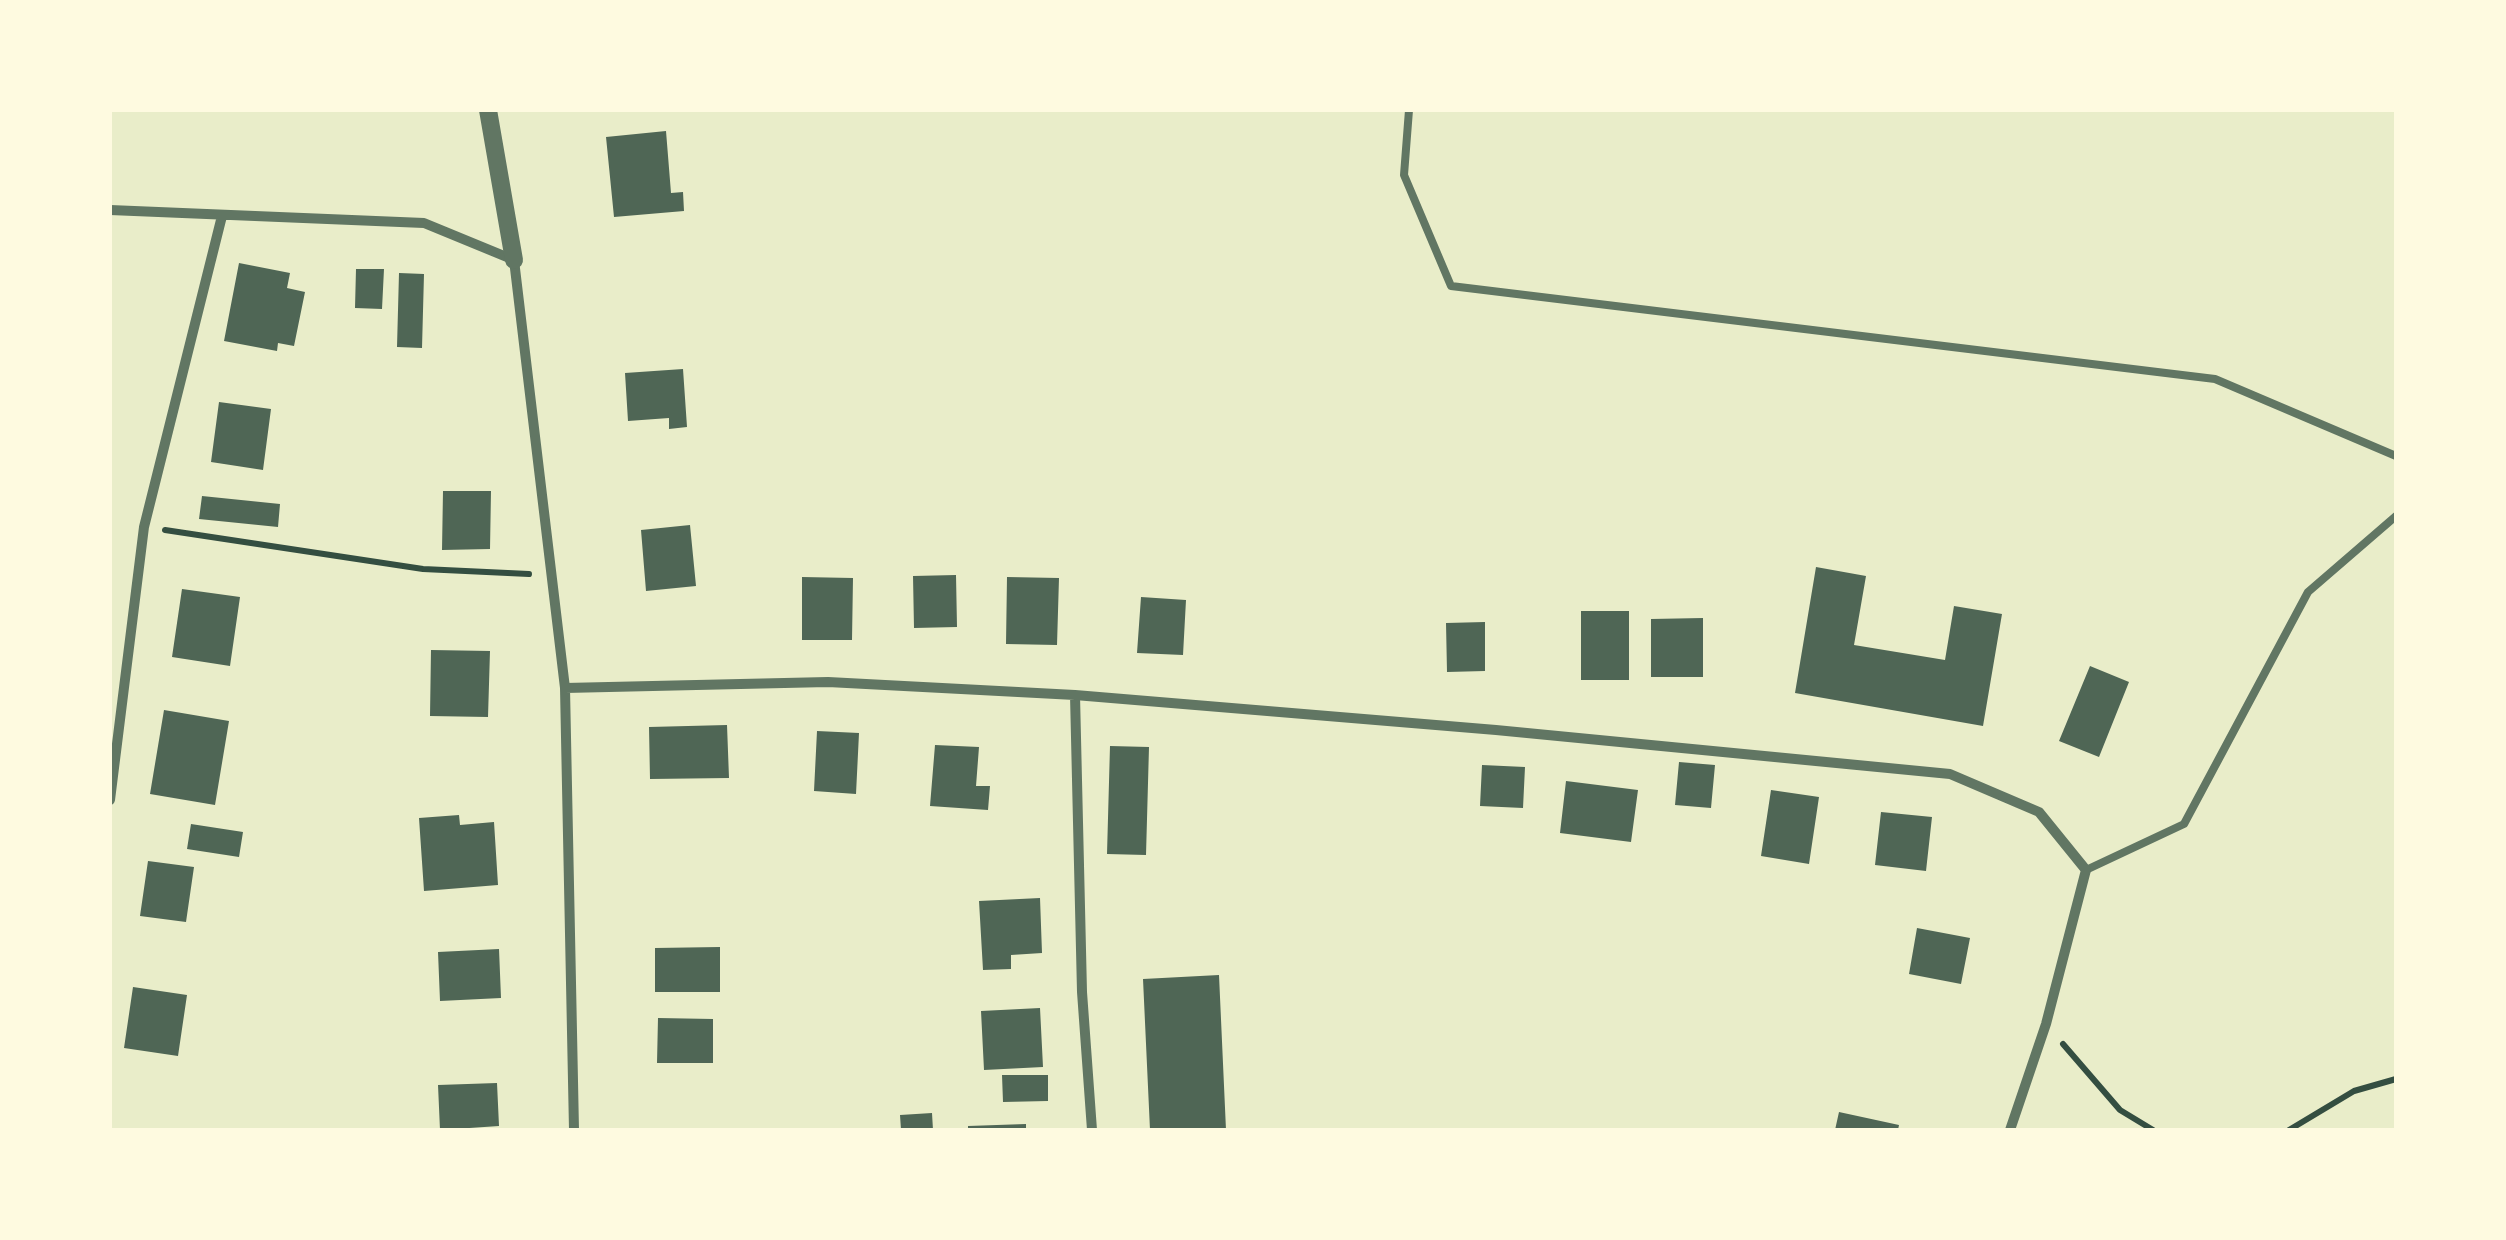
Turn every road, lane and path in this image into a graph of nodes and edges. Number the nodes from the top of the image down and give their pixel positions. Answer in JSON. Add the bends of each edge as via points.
{"nodes":[{"id":1,"x":488,"y":110,"type":"edge"},
{"id":2,"x":1409,"y":110,"type":"edge"},
{"id":3,"x":110,"y":210,"type":"edge"},
{"id":4,"x":222,"y":216,"type":"junction"},
{"id":5,"x":514,"y":260,"type":"junction"},
{"id":6,"x":2396,"y":456,"type":"edge"},
{"id":7,"x":2396,"y":516,"type":"edge"},
{"id":8,"x":144,"y":527,"type":"junction"},
{"id":9,"x":551,"y":574,"type":"junction"},
{"id":10,"x":564,"y":688,"type":"junction"},
{"id":11,"x":1075,"y":696,"type":"junction"},
{"id":12,"x":110,"y":800,"type":"edge"},
{"id":13,"x":2086,"y":870,"type":"junction"},
{"id":14,"x":2046,"y":1024,"type":"junction"},
{"id":15,"x":2396,"y":1079,"type":"edge"},
{"id":16,"x":574,"y":1130,"type":"edge"},
{"id":17,"x":1092,"y":1130,"type":"edge"},
{"id":18,"x":2010,"y":1130,"type":"edge"},
{"id":19,"x":2153,"y":1130,"type":"edge"},
{"id":20,"x":2289,"y":1130,"type":"edge"}],
"edges":[{"from":1,"to":5,"type":"street"},
{"from":2,"to":6,"type":"lane","via":[[1404,175],[1451,286],[2214,380]]},
{"from":3,"to":4,"type":"street"},
{"from":4,"to":5,"type":"street","via":[[424,224]]},
{"from":4,"to":8,"type":"street"},
{"from":5,"to":9,"type":"street"},
{"from":7,"to":13,"type":"lane","via":[[2308,592],[2184,824]]},
{"from":8,"to":9,"type":"path","via":[[423,568]]},
{"from":8,"to":12,"type":"street"},
{"from":9,"to":10,"type":"street"},
{"from":10,"to":11,"type":"street","via":[[828,682]]},
{"from":10,"to":16,"type":"street"},
{"from":11,"to":13,"type":"street","via":[[1950,774],[2039,812]]},
{"from":11,"to":17,"type":"street"},
{"from":13,"to":14,"type":"street"},
{"from":14,"to":18,"type":"street"},
{"from":14,"to":19,"type":"path","via":[[2120,1110]]},
{"from":15,"to":20,"type":"path","via":[[2354,1091]]}]}
